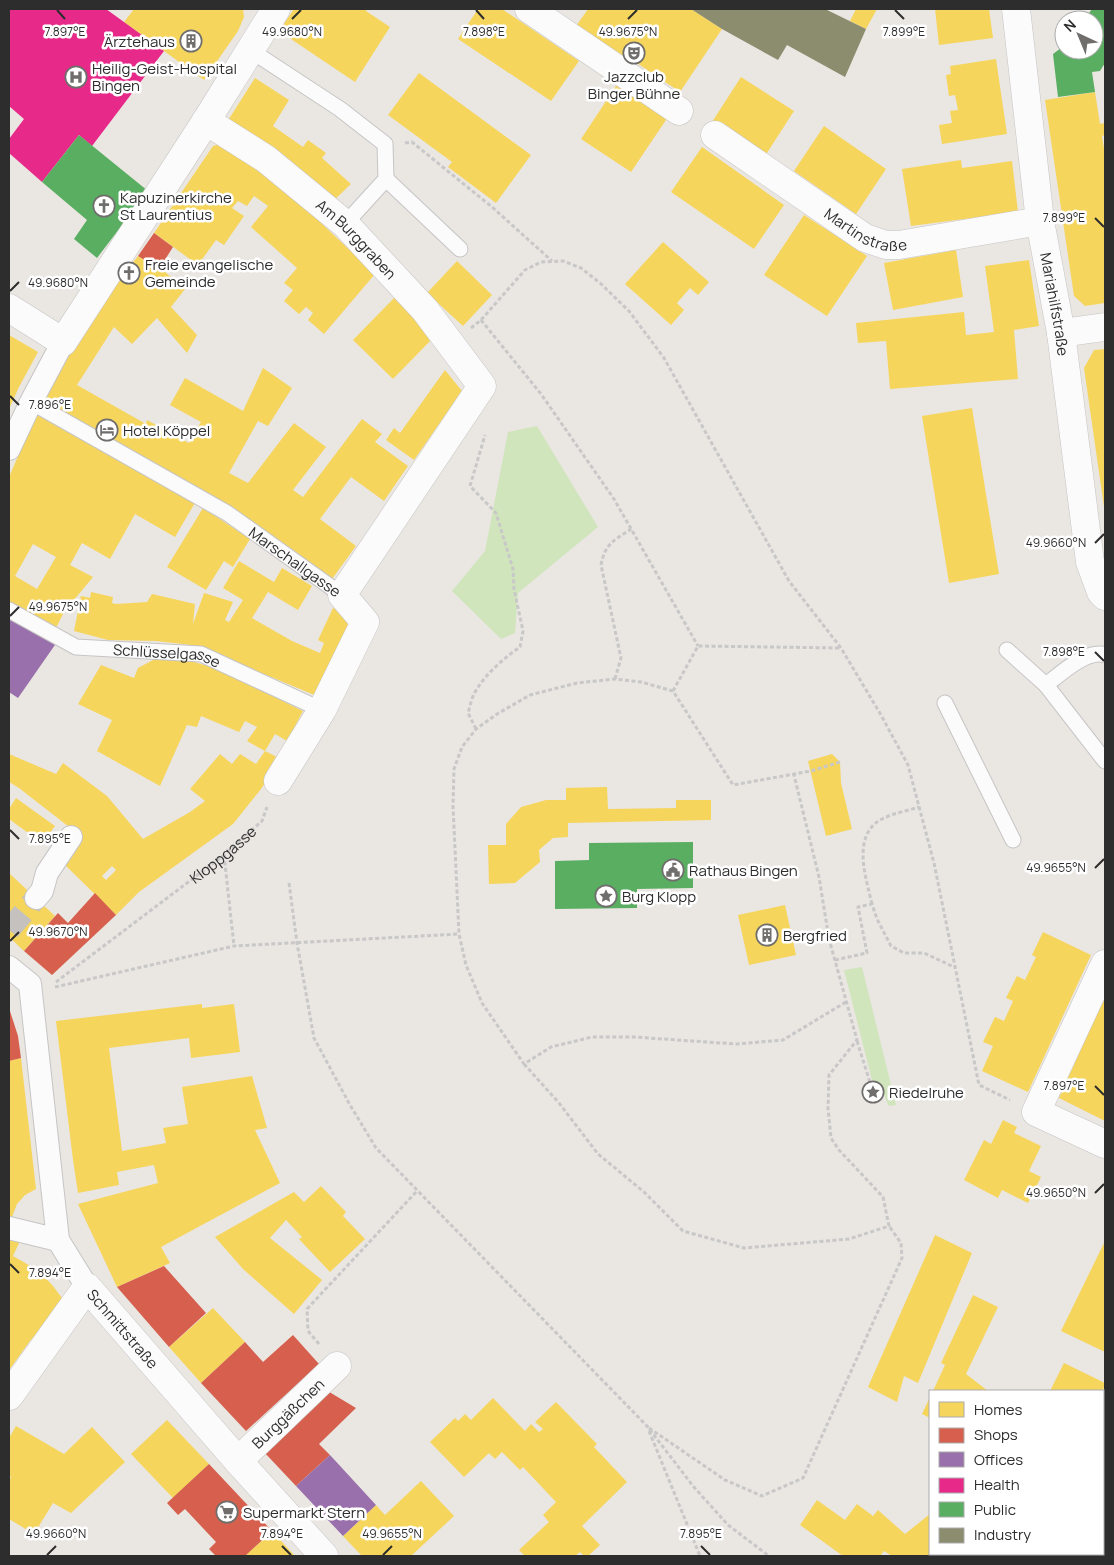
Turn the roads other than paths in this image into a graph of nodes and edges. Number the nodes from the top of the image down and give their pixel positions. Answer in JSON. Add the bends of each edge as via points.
{"nodes":[{"id":1,"x":276,"y":9,"type":"edge"},
{"id":2,"x":529,"y":9,"type":"edge"},
{"id":3,"x":1016,"y":9,"type":"edge"},
{"id":4,"x":250,"y":50,"type":"junction"},
{"id":5,"x":679,"y":112,"type":"dead end"},
{"id":6,"x":206,"y":121,"type":"junction"},
{"id":7,"x":714,"y":135,"type":"dead end"},
{"id":8,"x":386,"y":179,"type":"junction"},
{"id":9,"x":1040,"y":221,"type":"junction"},
{"id":10,"x":345,"y":224,"type":"junction"},
{"id":11,"x":460,"y":249,"type":"dead end"},
{"id":12,"x":9,"y":308,"type":"edge"},
{"id":13,"x":1105,"y":327,"type":"edge"},
{"id":14,"x":1061,"y":333,"type":"junction"},
{"id":15,"x":63,"y":342,"type":"junction"},
{"id":16,"x":482,"y":386,"type":"joint"},
{"id":17,"x":31,"y":402,"type":"junction"},
{"id":18,"x":9,"y":449,"type":"edge"},
{"id":19,"x":342,"y":595,"type":"junction"},
{"id":20,"x":1105,"y":596,"type":"edge"},
{"id":21,"x":9,"y":610,"type":"edge"},
{"id":22,"x":1007,"y":650,"type":"dead end"},
{"id":23,"x":1105,"y":655,"type":"edge"},
{"id":24,"x":1046,"y":685,"type":"junction"},
{"id":25,"x":945,"y":703,"type":"dead end"},
{"id":26,"x":322,"y":710,"type":"junction"},
{"id":27,"x":1105,"y":761,"type":"edge"},
{"id":28,"x":278,"y":781,"type":"road end"},
{"id":29,"x":71,"y":836,"type":"dead end"},
{"id":30,"x":1013,"y":840,"type":"dead end"},
{"id":31,"x":36,"y":898,"type":"tunnel mouth"},
{"id":32,"x":1105,"y":964,"type":"edge"},
{"id":33,"x":9,"y":967,"type":"edge"},
{"id":34,"x":1105,"y":1144,"type":"edge"},
{"id":35,"x":9,"y":1228,"type":"edge"},
{"id":36,"x":58,"y":1240,"type":"junction"},
{"id":37,"x":86,"y":1287,"type":"junction"},
{"id":38,"x":337,"y":1366,"type":"road end"},
{"id":39,"x":9,"y":1396,"type":"edge"},
{"id":40,"x":238,"y":1461,"type":"junction"},
{"id":41,"x":987,"y":1555,"type":"edge"},
{"id":42,"x":324,"y":1556,"type":"edge"},
{"id":43,"x":981,"y":1556,"type":"edge"}],
"edges":[{"from":1,"to":4,"type":"street"},
{"from":2,"to":5,"type":"street"},
{"from":3,"to":9,"type":"street","name":"Mariahilfstraße"},
{"from":4,"to":6,"type":"street"},
{"from":4,"to":8,"type":"lane","via":[[340,109],[385,144]]},
{"from":6,"to":10,"type":"street","name":"Am Burggraben","via":[[266,160]]},
{"from":6,"to":15,"type":"street"},
{"from":7,"to":9,"type":"street","name":"Martinstraße","via":[[865,238],[886,245]]},
{"from":8,"to":10,"type":"lane"},
{"from":8,"to":11,"type":"lane"},
{"from":9,"to":14,"type":"street","name":"Mariahilfstraße"},
{"from":10,"to":16,"type":"street","name":"Am Burggraben","via":[[425,310]]},
{"from":12,"to":15,"type":"street"},
{"from":13,"to":14,"type":"street"},
{"from":14,"to":20,"type":"street","name":"Mariahilfstraße","via":[[1090,562]]},
{"from":15,"to":17,"type":"street"},
{"from":16,"to":19,"type":"street","name":"Marschallgasse"},
{"from":17,"to":18,"type":"street"},
{"from":17,"to":19,"type":"lane","name":"Marschallgasse","via":[[227,513]]},
{"from":19,"to":26,"type":"street","via":[[365,622]]},
{"from":21,"to":26,"type":"lane","name":"Schlüsselgasse","via":[[76,647],[201,654]]},
{"from":22,"to":24,"type":"lane"},
{"from":23,"to":24,"type":"lane","via":[[1084,657]]},
{"from":24,"to":27,"type":"lane"},
{"from":25,"to":30,"type":"lane"},
{"from":26,"to":28,"type":"street"},
{"from":29,"to":31,"type":"street","via":[[47,873],[42,892]]},
{"from":32,"to":34,"type":"street","via":[[1036,1112]]},
{"from":33,"to":36,"type":"street","name":"Schmittstraße","via":[[38,987]]},
{"from":35,"to":36,"type":"street"},
{"from":36,"to":37,"type":"street","name":"Schmittstraße"},
{"from":37,"to":39,"type":"street"},
{"from":37,"to":40,"type":"street","name":"Schmittstraße"},
{"from":38,"to":40,"type":"street","name":"Burggäßchen"},
{"from":40,"to":42,"type":"street","name":"Schmittstraße"},
{"from":41,"to":43,"type":"street"}]}
